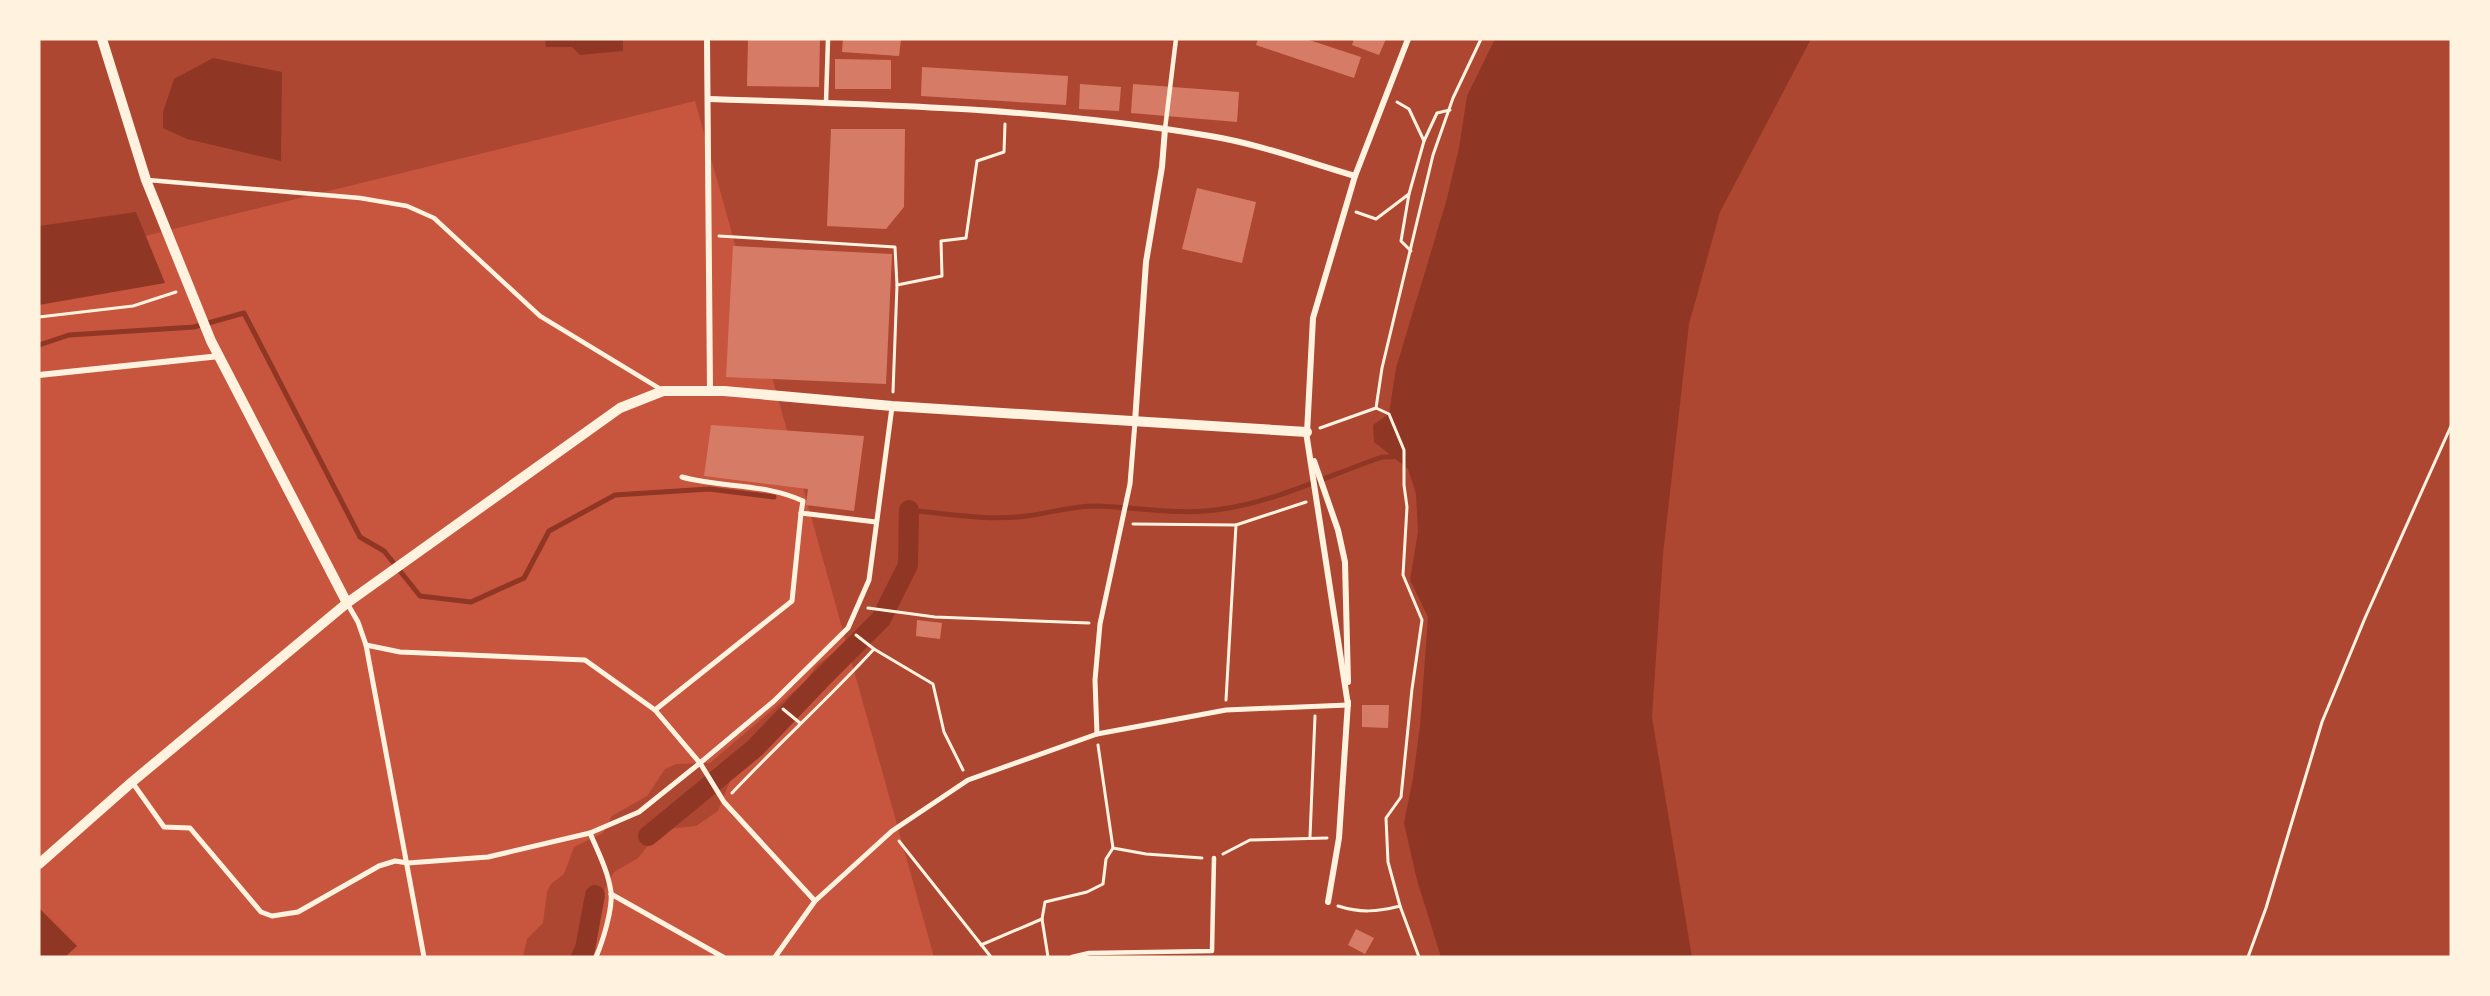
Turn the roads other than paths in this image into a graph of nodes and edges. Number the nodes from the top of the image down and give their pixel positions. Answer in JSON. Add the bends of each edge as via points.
{"nodes":[{"id":1,"x":102,"y":39,"type":"edge"},
{"id":2,"x":707,"y":39,"type":"edge"},
{"id":3,"x":828,"y":39,"type":"edge"},
{"id":4,"x":1176,"y":39,"type":"edge"},
{"id":5,"x":1408,"y":39,"type":"edge"},
{"id":6,"x":708,"y":99,"type":"junction"},
{"id":7,"x":826,"y":102,"type":"junction"},
{"id":8,"x":1165,"y":129,"type":"junction"},
{"id":9,"x":1355,"y":176,"type":"junction"},
{"id":10,"x":146,"y":180,"type":"junction"},
{"id":11,"x":219,"y":356,"type":"junction"},
{"id":12,"x":39,"y":375,"type":"edge"},
{"id":13,"x":710,"y":390,"type":"junction"},
{"id":14,"x":663,"y":391,"type":"junction"},
{"id":15,"x":892,"y":406,"type":"junction"},
{"id":16,"x":1135,"y":422,"type":"junction"},
{"id":17,"x":1307,"y":432,"type":"junction"},
{"id":18,"x":682,"y":477,"type":"dead end"},
{"id":19,"x":801,"y":513,"type":"junction"},
{"id":20,"x":877,"y":519,"type":"junction"},
{"id":21,"x":347,"y":603,"type":"junction"},
{"id":22,"x":366,"y":645,"type":"junction"},
{"id":23,"x":1348,"y":705,"type":"junction"},
{"id":24,"x":655,"y":710,"type":"junction"},
{"id":25,"x":1097,"y":734,"type":"junction"},
{"id":26,"x":700,"y":763,"type":"junction"},
{"id":27,"x":132,"y":782,"type":"junction"},
{"id":28,"x":590,"y":833,"type":"junction"},
{"id":29,"x":1214,"y":858,"type":"road end"},
{"id":30,"x":408,"y":863,"type":"junction"},
{"id":31,"x":39,"y":864,"type":"edge"},
{"id":32,"x":611,"y":894,"type":"junction"},
{"id":33,"x":815,"y":901,"type":"junction"},
{"id":34,"x":1328,"y":902,"type":"road end"},
{"id":35,"x":424,"y":957,"type":"edge"},
{"id":36,"x":597,"y":957,"type":"edge"},
{"id":37,"x":723,"y":957,"type":"edge"},
{"id":38,"x":775,"y":957,"type":"edge"},
{"id":39,"x":1072,"y":957,"type":"edge"}],
"edges":[{"from":1,"to":10,"type":"street"},
{"from":2,"to":6,"type":"street"},
{"from":2,"to":13,"type":"street"},
{"from":3,"to":7,"type":"lane"},
{"from":4,"to":8,"type":"lane"},
{"from":5,"to":9,"type":"street"},
{"from":6,"to":7,"type":"street"},
{"from":6,"to":13,"type":"street"},
{"from":7,"to":8,"type":"street","via":[[1005,113]]},
{"from":8,"to":9,"type":"street","via":[[1245,143]]},
{"from":8,"to":16,"type":"street","via":[[1146,262]]},
{"from":9,"to":17,"type":"street","via":[[1313,318]]},
{"from":10,"to":11,"type":"street"},
{"from":10,"to":14,"type":"lane","via":[[360,198],[407,206],[434,218],[540,316]]},
{"from":11,"to":12,"type":"street"},
{"from":11,"to":21,"type":"street"},
{"from":13,"to":14,"type":"street"},
{"from":13,"to":15,"type":"street"},
{"from":13,"to":17,"type":"street"},
{"from":14,"to":21,"type":"street","via":[[620,408]]},
{"from":15,"to":16,"type":"street"},
{"from":15,"to":20,"type":"street"},
{"from":16,"to":17,"type":"street"},
{"from":16,"to":25,"type":"street","via":[[1130,484],[1100,624],[1095,680]]},
{"from":17,"to":23,"type":"street"},
{"from":17,"to":23,"type":"street","via":[[1345,562]]},
{"from":18,"to":19,"type":"street","via":[[786,493],[803,501]]},
{"from":19,"to":20,"type":"street"},
{"from":19,"to":24,"type":"street","via":[[792,601]]},
{"from":20,"to":26,"type":"street","via":[[869,580],[848,628],[774,701]]},
{"from":21,"to":22,"type":"street"},
{"from":21,"to":27,"type":"street"},
{"from":22,"to":24,"type":"street","via":[[400,652],[585,660]]},
{"from":22,"to":30,"type":"street"},
{"from":23,"to":25,"type":"street","via":[[1226,710]]},
{"from":23,"to":34,"type":"street","via":[[1339,838]]},
{"from":24,"to":26,"type":"street"},
{"from":25,"to":33,"type":"street","via":[[968,780],[892,831]]},
{"from":26,"to":28,"type":"street","via":[[639,812]]},
{"from":26,"to":33,"type":"street","via":[[724,802]]},
{"from":27,"to":30,"type":"street","via":[[164,827],[190,828],[261,912],[272,916],[298,912],[379,866],[395,861]]},
{"from":27,"to":31,"type":"street"},
{"from":28,"to":30,"type":"street","via":[[488,857]]},
{"from":28,"to":32,"type":"street","via":[[604,864]]},
{"from":29,"to":39,"type":"lane","via":[[1212,951],[1108,952]]},
{"from":30,"to":35,"type":"street"},
{"from":32,"to":36,"type":"street"},
{"from":32,"to":37,"type":"street"},
{"from":33,"to":38,"type":"street"}]}
